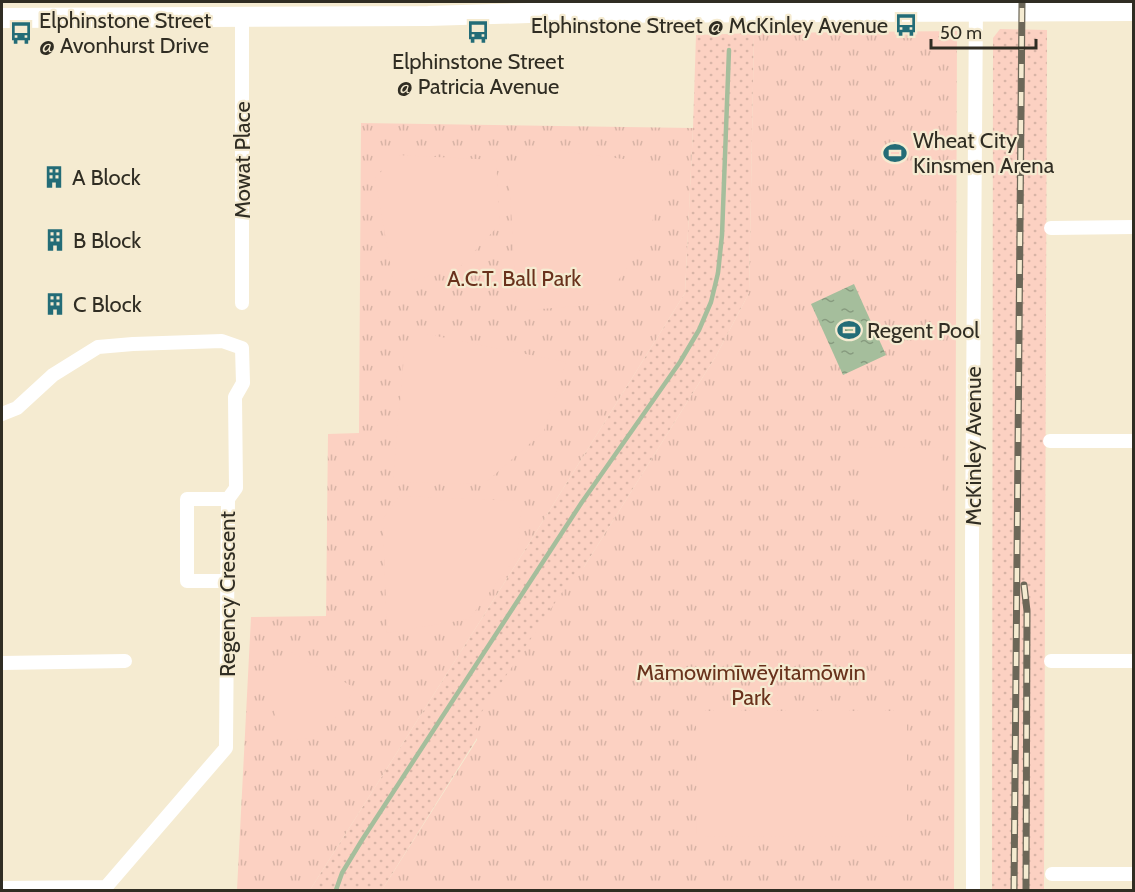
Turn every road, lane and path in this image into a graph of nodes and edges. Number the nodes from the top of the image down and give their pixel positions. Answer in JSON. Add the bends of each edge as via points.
{"nodes":[{"id":1,"x":976,"y":6,"type":"edge"},
{"id":2,"x":428,"y":9,"type":"edge"},
{"id":3,"x":1134,"y":11,"type":"edge"},
{"id":4,"x":242,"y":16,"type":"junction"},
{"id":5,"x":2,"y":18,"type":"edge"},
{"id":6,"x":1134,"y":227,"type":"edge"},
{"id":7,"x":1051,"y":228,"type":"dead end"},
{"id":8,"x":242,"y":303,"type":"dead end"},
{"id":9,"x":2,"y":414,"type":"edge"},
{"id":10,"x":1050,"y":441,"type":"dead end"},
{"id":11,"x":1134,"y":441,"type":"edge"},
{"id":12,"x":228,"y":499,"type":"junction"},
{"id":13,"x":227,"y":581,"type":"junction"},
{"id":14,"x":125,"y":661,"type":"dead end"},
{"id":15,"x":1051,"y":661,"type":"dead end"},
{"id":16,"x":1134,"y":661,"type":"edge"},
{"id":17,"x":2,"y":663,"type":"edge"},
{"id":18,"x":1052,"y":874,"type":"dead end"},
{"id":19,"x":1134,"y":874,"type":"edge"},
{"id":20,"x":2,"y":888,"type":"edge"},
{"id":21,"x":973,"y":891,"type":"edge"}],
"edges":[{"from":1,"to":2,"type":"street","via":[[529,13]]},
{"from":1,"to":3,"type":"street"},
{"from":1,"to":21,"type":"street","name":"McKinley Avenue"},
{"from":2,"to":4,"type":"street"},
{"from":4,"to":5,"type":"street"},
{"from":4,"to":8,"type":"street","name":"Mowat Place"},
{"from":6,"to":7,"type":"street"},
{"from":9,"to":12,"type":"street","name":"Regency Crescent","via":[[17,408],[53,375],[98,347],[222,341],[242,348],[243,383],[235,397],[236,488]]},
{"from":10,"to":11,"type":"street"},
{"from":12,"to":13,"type":"street","name":"Regency Crescent"},
{"from":12,"to":13,"type":"street","via":[[187,499],[187,581]]},
{"from":13,"to":20,"type":"street","name":"Regency Crescent","via":[[226,748],[106,887]]},
{"from":14,"to":17,"type":"street"},
{"from":15,"to":16,"type":"street"},
{"from":18,"to":19,"type":"street"}]}
